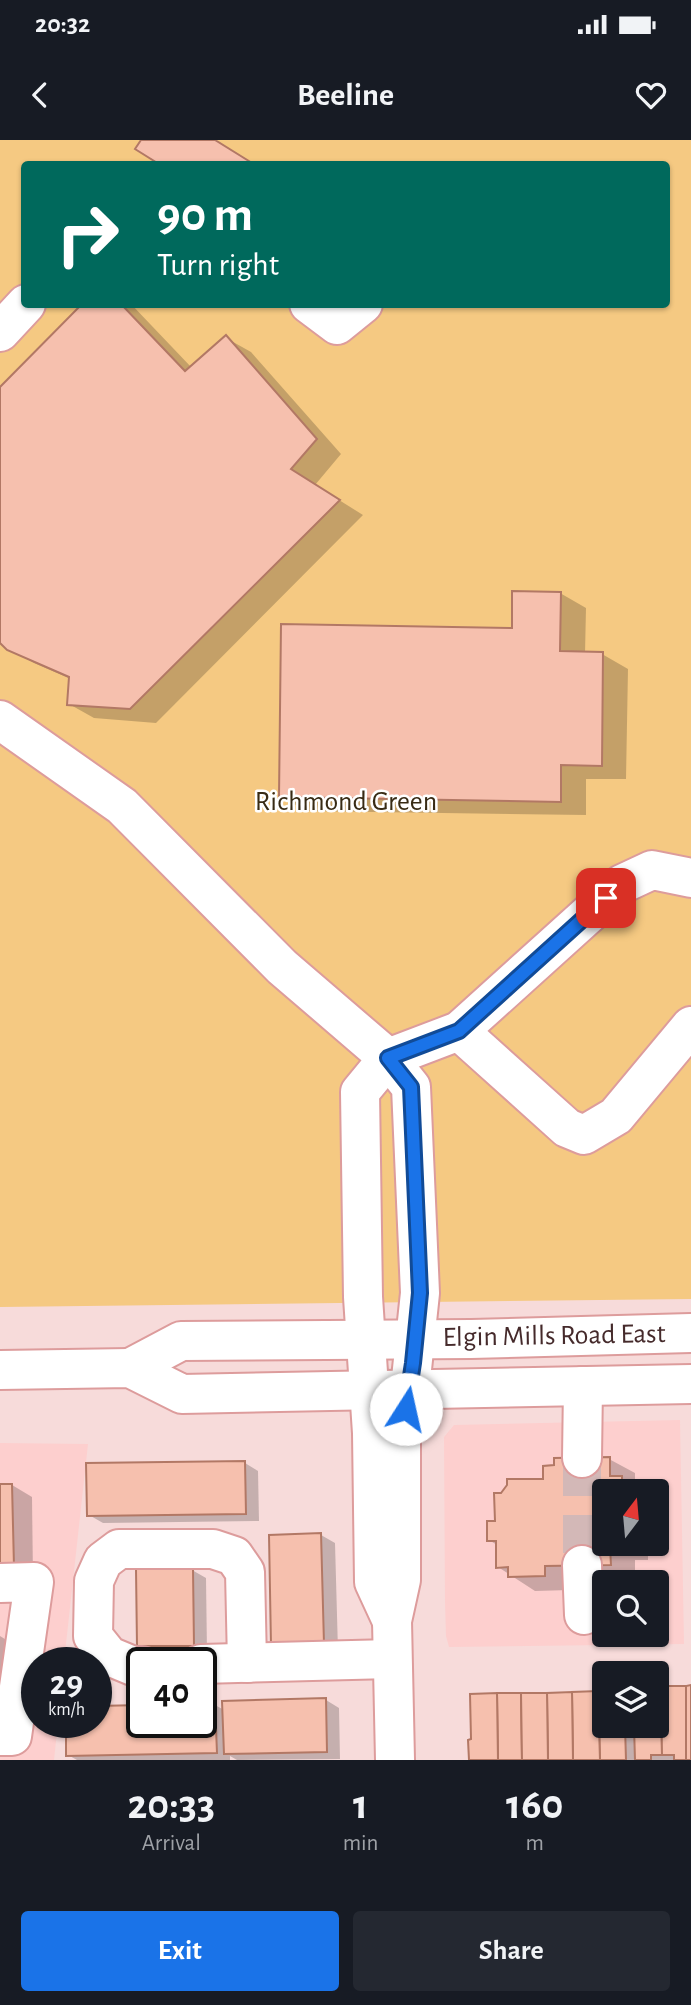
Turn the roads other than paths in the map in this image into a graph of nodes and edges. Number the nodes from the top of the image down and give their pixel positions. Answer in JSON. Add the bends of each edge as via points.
{"nodes":[{"id":1,"x":22,"y":308,"type":"edge"},
{"id":2,"x":314,"y":308,"type":"edge"},
{"id":3,"x":358,"y":308,"type":"edge"},
{"id":4,"x":0,"y":332,"type":"edge"},
{"id":5,"x":0,"y":720,"type":"edge"},
{"id":6,"x":691,"y":878,"type":"edge"},
{"id":7,"x":691,"y":1026,"type":"edge"},
{"id":8,"x":459,"y":1031,"type":"junction"},
{"id":9,"x":388,"y":1058,"type":"junction"},
{"id":10,"x":691,"y":1333,"type":"edge"},
{"id":11,"x":416,"y":1339,"type":"junction"},
{"id":12,"x":365,"y":1340,"type":"junction"},
{"id":13,"x":130,"y":1368,"type":"junction"},
{"id":14,"x":0,"y":1370,"type":"edge"},
{"id":15,"x":691,"y":1384,"type":"edge"},
{"id":16,"x":583,"y":1386,"type":"junction"},
{"id":17,"x":410,"y":1388,"type":"junction"},
{"id":18,"x":368,"y":1391,"type":"junction"},
{"id":19,"x":582,"y":1458,"type":"tunnel mouth"},
{"id":20,"x":582,"y":1565,"type":"tunnel mouth"},
{"id":21,"x":0,"y":1583,"type":"edge"},
{"id":22,"x":584,"y":1615,"type":"dead end"},
{"id":23,"x":392,"y":1621,"type":"junction"},
{"id":24,"x":391,"y":1659,"type":"junction"},
{"id":25,"x":125,"y":1661,"type":"edge"},
{"id":26,"x":247,"y":1663,"type":"junction"},
{"id":27,"x":217,"y":1664,"type":"edge"},
{"id":28,"x":0,"y":1736,"type":"edge"},
{"id":29,"x":395,"y":1760,"type":"edge"}],
"edges":[{"from":1,"to":4,"type":"main road"},
{"from":2,"to":3,"type":"main road","via":[[337,325]]},
{"from":5,"to":9,"type":"main road","via":[[122,806],[282,967]]},
{"from":6,"to":8,"type":"main road","via":[[652,870],[622,884]]},
{"from":7,"to":8,"type":"main road","via":[[616,1116],[584,1135],[567,1128]]},
{"from":8,"to":9,"type":"main road"},
{"from":9,"to":11,"type":"main road","via":[[411,1087],[420,1293]]},
{"from":9,"to":12,"type":"main road","via":[[360,1092]]},
{"from":10,"to":11,"type":"main road","name":"Elgin Mills Road East"},
{"from":11,"to":12,"type":"main road","name":"Elgin Mills Road East"},
{"from":11,"to":17,"type":"main road"},
{"from":12,"to":13,"type":"main road","name":"Elgin Mills Road East","via":[[181,1341]]},
{"from":12,"to":18,"type":"main road"},
{"from":13,"to":14,"type":"main road","name":"Elgin Mills Road East"},
{"from":13,"to":18,"type":"main road","name":"Elgin Mills Road East","via":[[183,1394]]},
{"from":15,"to":16,"type":"main road","name":"Elgin Mills Road East"},
{"from":16,"to":17,"type":"main road","name":"Elgin Mills Road East"},
{"from":16,"to":19,"type":"main road"},
{"from":17,"to":18,"type":"main road","name":"Elgin Mills Road East"},
{"from":17,"to":23,"type":"main road","via":[[401,1430],[401,1580]]},
{"from":18,"to":23,"type":"main road","via":[[374,1582]]},
{"from":20,"to":22,"type":"main road"},
{"from":21,"to":28,"type":"main road","via":[[33,1582],[12,1736]]},
{"from":23,"to":24,"type":"main road"},
{"from":24,"to":26,"type":"main road"},
{"from":24,"to":29,"type":"main road"},
{"from":25,"to":26,"type":"main road","via":[[93,1636],[94,1581],[103,1561],[119,1549],[213,1549],[234,1556],[245,1572]]},
{"from":26,"to":27,"type":"main road"}]}
